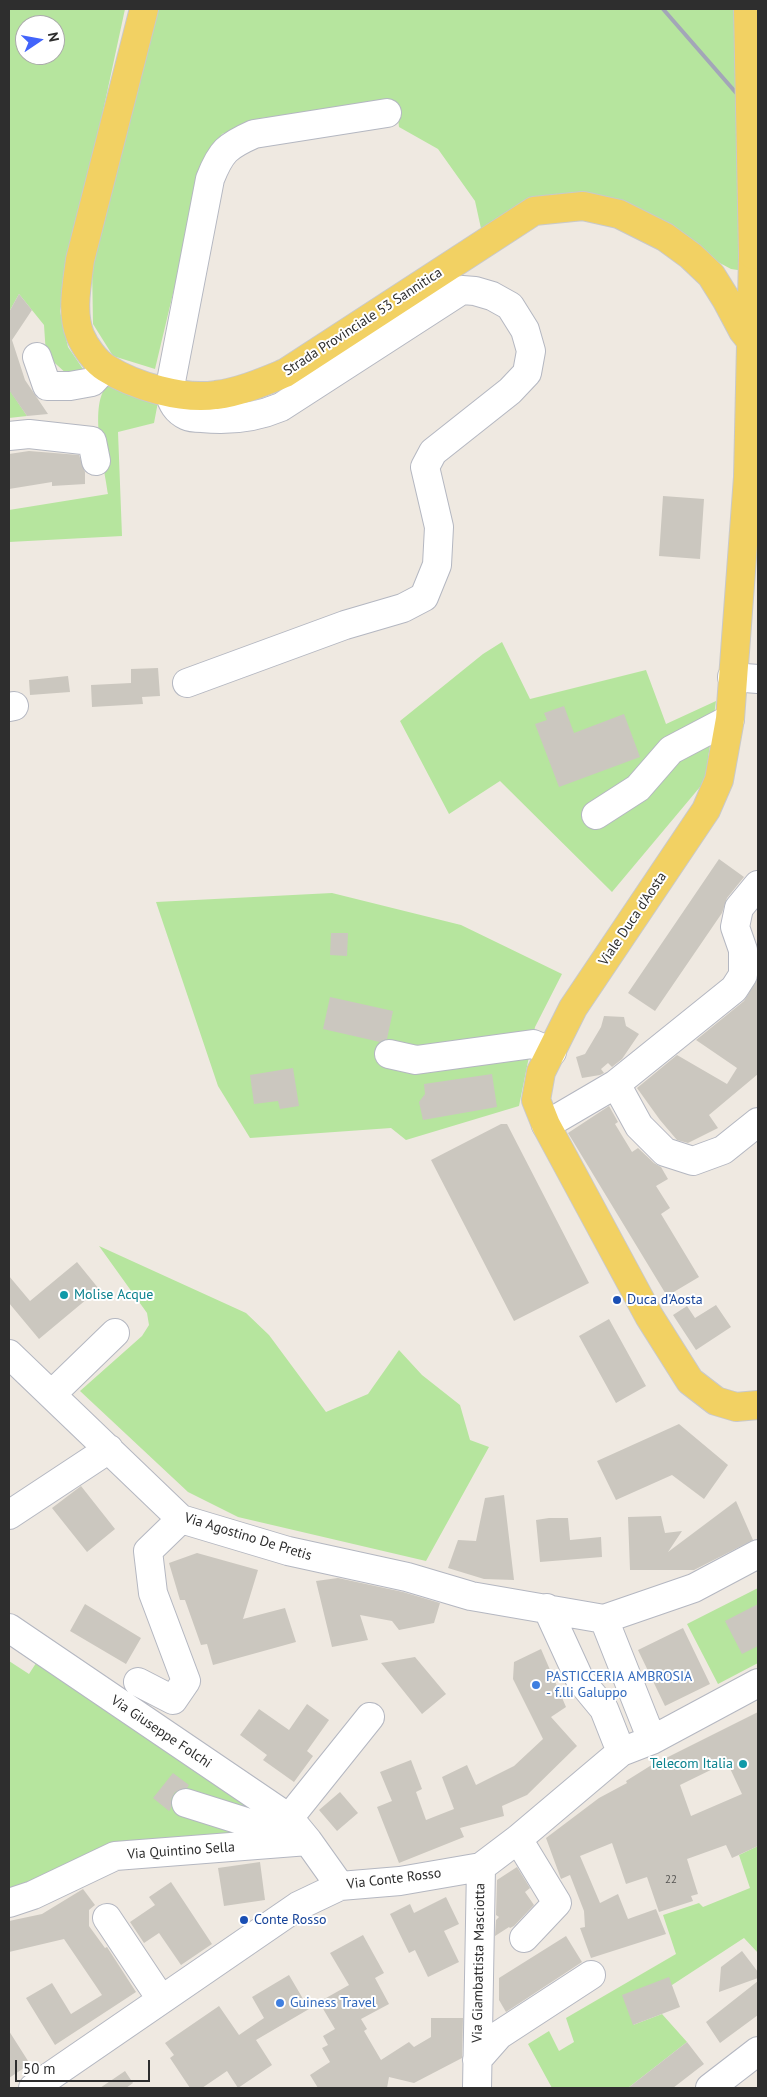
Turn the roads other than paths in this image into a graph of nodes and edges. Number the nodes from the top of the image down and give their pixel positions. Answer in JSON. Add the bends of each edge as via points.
{"nodes":[{"id":1,"x":144,"y":9,"type":"edge"},
{"id":2,"x":748,"y":9,"type":"edge"},
{"id":3,"x":386,"y":113,"type":"dead end"},
{"id":4,"x":752,"y":341,"type":"junction"},
{"id":5,"x":37,"y":357,"type":"dead end"},
{"id":6,"x":105,"y":368,"type":"junction"},
{"id":7,"x":169,"y":392,"type":"junction"},
{"id":8,"x":9,"y":436,"type":"edge"},
{"id":9,"x":758,"y":443,"type":"edge"},
{"id":10,"x":96,"y":461,"type":"dead end"},
{"id":11,"x":748,"y":477,"type":"junction"},
{"id":12,"x":745,"y":678,"type":"edge"},
{"id":13,"x":187,"y":683,"type":"dead end"},
{"id":14,"x":730,"y":719,"type":"junction"},
{"id":15,"x":596,"y":815,"type":"dead end"},
{"id":16,"x":758,"y":885,"type":"edge"},
{"id":17,"x":552,"y":1052,"type":"junction"},
{"id":18,"x":389,"y":1054,"type":"dead end"},
{"id":19,"x":616,"y":1084,"type":"junction"},
{"id":20,"x":758,"y":1122,"type":"edge"},
{"id":21,"x":546,"y":1125,"type":"junction"},
{"id":22,"x":115,"y":1333,"type":"dead end"},
{"id":23,"x":14,"y":1366,"type":"edge"},
{"id":24,"x":52,"y":1394,"type":"junction"},
{"id":25,"x":758,"y":1405,"type":"edge"},
{"id":26,"x":109,"y":1449,"type":"junction"},
{"id":27,"x":9,"y":1515,"type":"edge"},
{"id":28,"x":181,"y":1518,"type":"junction"},
{"id":29,"x":758,"y":1554,"type":"edge"},
{"id":30,"x":546,"y":1608,"type":"junction"},
{"id":31,"x":604,"y":1619,"type":"junction"},
{"id":32,"x":9,"y":1628,"type":"edge"},
{"id":33,"x":138,"y":1682,"type":"dead end"},
{"id":34,"x":758,"y":1683,"type":"edge"},
{"id":35,"x":370,"y":1717,"type":"dead end"},
{"id":36,"x":652,"y":1740,"type":"junction"},
{"id":37,"x":621,"y":1752,"type":"junction"},
{"id":38,"x":186,"y":1803,"type":"dead end"},
{"id":39,"x":289,"y":1818,"type":"junction"},
{"id":40,"x":518,"y":1839,"type":"junction"},
{"id":41,"x":308,"y":1841,"type":"junction"},
{"id":42,"x":481,"y":1867,"type":"junction"},
{"id":43,"x":340,"y":1886,"type":"junction"},
{"id":44,"x":9,"y":1903,"type":"edge"},
{"id":45,"x":107,"y":1918,"type":"dead end"},
{"id":46,"x":524,"y":1938,"type":"dead end"},
{"id":47,"x":591,"y":1976,"type":"dead end"},
{"id":48,"x":161,"y":1999,"type":"junction"},
{"id":49,"x":758,"y":2052,"type":"edge"},
{"id":50,"x":477,"y":2060,"type":"junction"},
{"id":51,"x":32,"y":2088,"type":"edge"},
{"id":52,"x":477,"y":2088,"type":"edge"},
{"id":53,"x":710,"y":2088,"type":"edge"}],
"edges":[{"from":1,"to":6,"type":"main road","name":"Strada Provinciale 53 Sannitica","via":[[80,260],[75,302],[80,335]]},
{"from":2,"to":4,"type":"main road","name":"Viale Duca d'Aosta","bridge":true},
{"from":3,"to":7,"type":"street","via":[[254,134],[235,142],[218,158],[210,179]]},
{"from":4,"to":7,"type":"main road","name":"Strada Provinciale 53 Sannitica","via":[[711,275],[691,256],[665,237],[619,214],[583,206],[534,211],[285,373],[216,395],[194,397]]},
{"from":4,"to":11,"type":"main road","name":"Viale Duca d'Aosta"},
{"from":5,"to":6,"type":"street","via":[[47,386],[92,382]]},
{"from":6,"to":7,"type":"main road","name":"Strada Provinciale 53 Sannitica","via":[[136,383]]},
{"from":7,"to":13,"type":"street","via":[[173,406],[187,417],[240,419],[266,413],[282,407],[462,290],[492,296],[510,306],[525,330],[531,351],[527,373],[510,391],[433,452],[425,467],[439,527],[437,565],[424,597],[403,608],[345,625]]},
{"from":8,"to":10,"type":"street","via":[[29,434],[92,441]]},
{"from":9,"to":11,"type":"main road"},
{"from":11,"to":12,"type":"main road","name":"Viale Duca d'Aosta"},
{"from":12,"to":14,"type":"main road","name":"Viale Duca d'Aosta"},
{"from":14,"to":15,"type":"street","via":[[671,750],[638,788]]},
{"from":14,"to":17,"type":"main road","name":"Viale Duca d'Aosta","via":[[719,780],[706,810],[573,1008]]},
{"from":16,"to":19,"type":"street","via":[[739,908],[736,927],[743,950],[743,976],[734,989]]},
{"from":17,"to":18,"type":"street","via":[[533,1044],[416,1060]]},
{"from":17,"to":21,"type":"main road","name":"Viale Duca d'Aosta","via":[[541,1072],[536,1100]]},
{"from":19,"to":20,"type":"street","via":[[639,1126],[665,1152],[693,1161],[724,1150]]},
{"from":19,"to":21,"type":"street"},
{"from":21,"to":25,"type":"main road","name":"Viale Duca d'Aosta","via":[[648,1316],[690,1381],[716,1400],[736,1407]]},
{"from":22,"to":24,"type":"street"},
{"from":23,"to":24,"type":"street","name":"Via Agostino De Pretis"},
{"from":24,"to":26,"type":"street","name":"Via Agostino De Pretis"},
{"from":26,"to":27,"type":"street"},
{"from":26,"to":28,"type":"street","name":"Via Agostino De Pretis"},
{"from":28,"to":30,"type":"street","name":"Via Agostino De Pretis","via":[[288,1551],[407,1577],[472,1596]]},
{"from":28,"to":33,"type":"street","via":[[148,1551],[153,1593],[186,1681],[172,1700]]},
{"from":29,"to":31,"type":"street","via":[[694,1588]]},
{"from":30,"to":31,"type":"street","name":"Via Agostino De Pretis"},
{"from":30,"to":37,"type":"street","via":[[580,1680],[604,1709]]},
{"from":31,"to":36,"type":"street"},
{"from":32,"to":39,"type":"street","name":"Via Giuseppe Folchi"},
{"from":34,"to":36,"type":"street","name":"Via Conte Rosso"},
{"from":35,"to":39,"type":"street"},
{"from":36,"to":37,"type":"street","name":"Via Conte Rosso"},
{"from":37,"to":40,"type":"street","name":"Via Conte Rosso"},
{"from":38,"to":41,"type":"street"},
{"from":39,"to":41,"type":"street","name":"Via Giuseppe Folchi"},
{"from":40,"to":42,"type":"street","name":"Via Conte Rosso"},
{"from":40,"to":46,"type":"street","via":[[557,1903]]},
{"from":41,"to":43,"type":"street"},
{"from":41,"to":44,"type":"street","name":"Via Quintino Sella","via":[[116,1856]]},
{"from":42,"to":43,"type":"street","name":"Via Conte Rosso","via":[[400,1881]]},
{"from":42,"to":50,"type":"street","name":"Via Giambattista Masciotta"},
{"from":43,"to":48,"type":"street","name":"Via Conte Rosso","via":[[298,1906]]},
{"from":45,"to":48,"type":"street"},
{"from":47,"to":50,"type":"street","name":"Via Giambattista Masciotta","via":[[499,2035]]},
{"from":48,"to":51,"type":"street","name":"Via Conte Rosso"},
{"from":49,"to":53,"type":"street"},
{"from":50,"to":52,"type":"street","name":"Via Giambattista Masciotta"}]}
